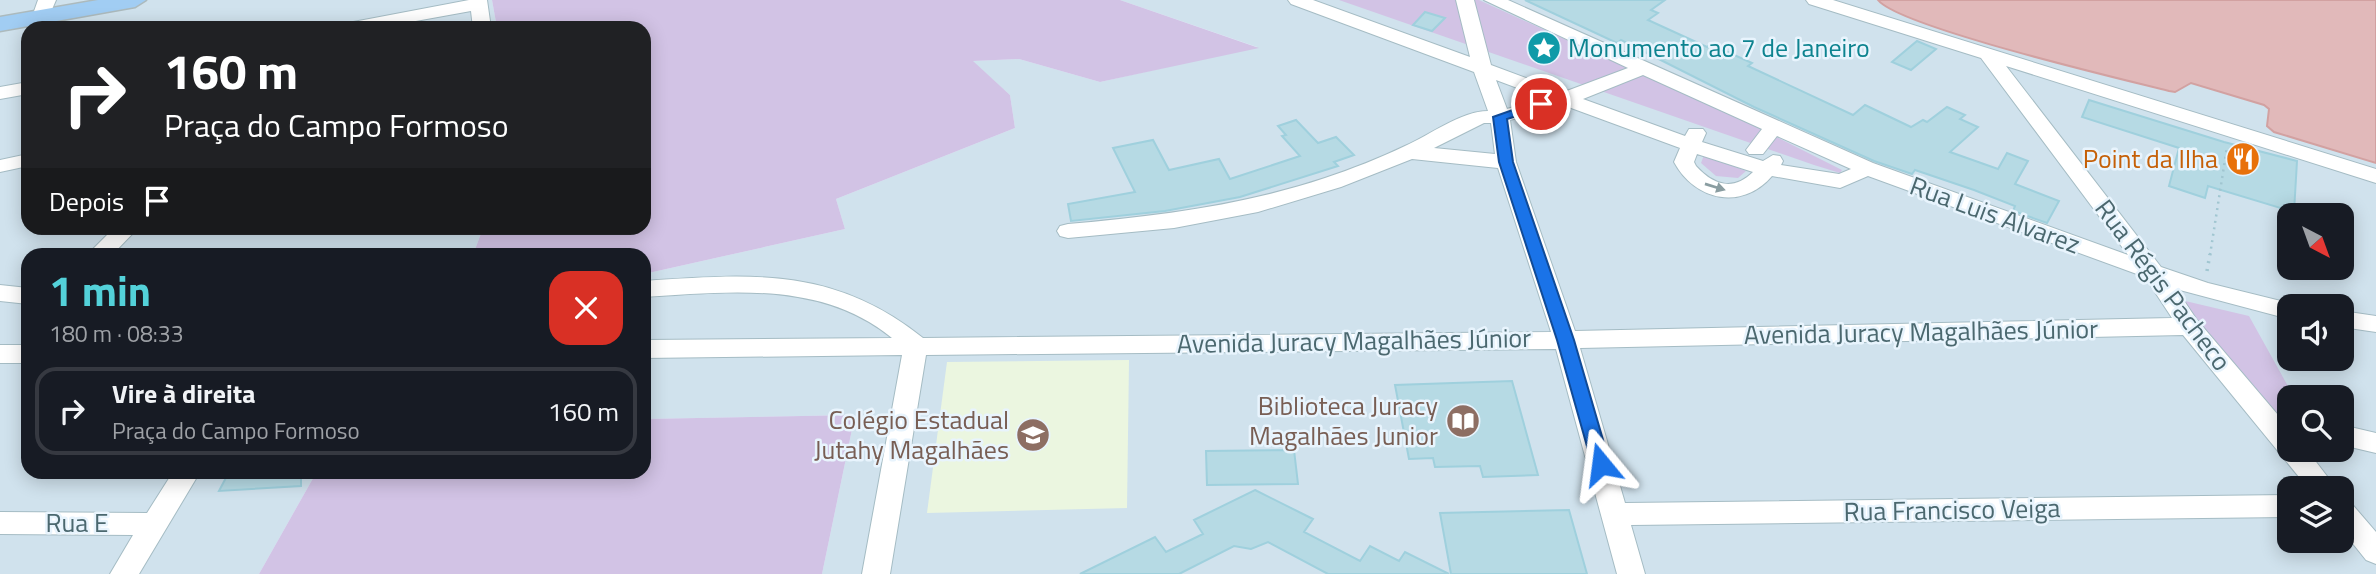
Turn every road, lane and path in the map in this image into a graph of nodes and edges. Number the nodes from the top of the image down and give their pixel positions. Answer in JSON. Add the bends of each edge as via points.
{"nodes":[{"id":1,"x":135,"y":0,"type":"edge"},
{"id":2,"x":1297,"y":0,"type":"edge"},
{"id":3,"x":1322,"y":0,"type":"edge"},
{"id":4,"x":1465,"y":0,"type":"edge"},
{"id":5,"x":1493,"y":0,"type":"edge"},
{"id":6,"x":1815,"y":0,"type":"edge"},
{"id":7,"x":478,"y":2,"type":"edge"},
{"id":8,"x":44,"y":8,"type":"edge"},
{"id":9,"x":383,"y":21,"type":"edge"},
{"id":10,"x":481,"y":21,"type":"edge"},
{"id":11,"x":0,"y":24,"type":"edge"},
{"id":12,"x":1988,"y":55,"type":"junction"},
{"id":13,"x":1481,"y":61,"type":"junction"},
{"id":14,"x":1647,"y":67,"type":"junction"},
{"id":15,"x":21,"y":89,"type":"edge"},
{"id":16,"x":1585,"y":92,"type":"junction"},
{"id":17,"x":0,"y":93,"type":"edge"},
{"id":18,"x":1561,"y":98,"type":"junction"},
{"id":19,"x":1500,"y":117,"type":"junction"},
{"id":20,"x":1775,"y":125,"type":"junction"},
{"id":21,"x":2230,"y":130,"type":"junction"},
{"id":22,"x":1694,"y":138,"type":"junction"},
{"id":23,"x":1410,"y":152,"type":"junction"},
{"id":24,"x":1766,"y":159,"type":"junction"},
{"id":25,"x":21,"y":162,"type":"edge"},
{"id":26,"x":1506,"y":162,"type":"junction"},
{"id":27,"x":0,"y":166,"type":"edge"},
{"id":28,"x":1866,"y":168,"type":"junction"},
{"id":29,"x":2376,"y":176,"type":"edge"},
{"id":30,"x":1068,"y":231,"type":"dead end"},
{"id":31,"x":120,"y":235,"type":"edge"},
{"id":32,"x":106,"y":248,"type":"edge"},
{"id":33,"x":2154,"y":273,"type":"junction"},
{"id":34,"x":651,"y":289,"type":"edge"},
{"id":35,"x":2203,"y":290,"type":"junction"},
{"id":36,"x":0,"y":293,"type":"edge"},
{"id":37,"x":21,"y":295,"type":"edge"},
{"id":38,"x":2277,"y":309,"type":"edge"},
{"id":39,"x":2354,"y":321,"type":"edge"},
{"id":40,"x":2376,"y":324,"type":"edge"},
{"id":41,"x":2189,"y":326,"type":"junction"},
{"id":42,"x":1566,"y":340,"type":"junction"},
{"id":43,"x":916,"y":345,"type":"junction"},
{"id":44,"x":651,"y":349,"type":"edge"},
{"id":45,"x":21,"y":354,"type":"edge"},
{"id":46,"x":0,"y":355,"type":"edge"},
{"id":47,"x":2277,"y":420,"type":"edge"},
{"id":48,"x":2354,"y":438,"type":"edge"},
{"id":49,"x":2376,"y":443,"type":"edge"},
{"id":50,"x":2302,"y":462,"type":"edge"},
{"id":51,"x":2313,"y":476,"type":"edge"},
{"id":52,"x":183,"y":479,"type":"edge"},
{"id":53,"x":2277,"y":506,"type":"edge"},
{"id":54,"x":1615,"y":514,"type":"junction"},
{"id":55,"x":0,"y":523,"type":"edge"},
{"id":56,"x":155,"y":523,"type":"junction"},
{"id":57,"x":2354,"y":525,"type":"edge"},
{"id":58,"x":2376,"y":552,"type":"edge"},
{"id":59,"x":124,"y":574,"type":"edge"},
{"id":60,"x":876,"y":574,"type":"edge"},
{"id":61,"x":1631,"y":574,"type":"edge"}],
"edges":[{"from":1,"to":8,"type":"main road"},
{"from":2,"to":13,"type":"street"},
{"from":3,"to":13,"type":"street"},
{"from":4,"to":13,"type":"street"},
{"from":5,"to":14,"type":"street","name":"Rua Luis Alvarez"},
{"from":6,"to":12,"type":"street"},
{"from":7,"to":9,"type":"street"},
{"from":7,"to":10,"type":"street"},
{"from":8,"to":11,"type":"main road"},
{"from":12,"to":21,"type":"street"},
{"from":12,"to":33,"type":"street","name":"Rua Régis Pacheco"},
{"from":13,"to":16,"type":"street"},
{"from":13,"to":18,"type":"street"},
{"from":13,"to":19,"type":"street"},
{"from":14,"to":16,"type":"street"},
{"from":14,"to":20,"type":"street","name":"Rua Luis Alvarez"},
{"from":15,"to":17,"type":"street"},
{"from":16,"to":18,"type":"street"},
{"from":16,"to":22,"type":"street"},
{"from":18,"to":19,"type":"street"},
{"from":18,"to":22,"type":"street"},
{"from":19,"to":23,"type":"street","via":[[1481,117]]},
{"from":19,"to":26,"type":"street"},
{"from":20,"to":24,"type":"street"},
{"from":20,"to":28,"type":"street","name":"Rua Luis Alvarez"},
{"from":21,"to":29,"type":"street"},
{"from":21,"to":35,"type":"path"},
{"from":22,"to":24,"type":"street"},
{"from":22,"to":24,"type":"street","one_way":true,"via":[[1686,168],[1701,183],[1716,188],[1745,189]]},
{"from":23,"to":26,"type":"street"},
{"from":23,"to":30,"type":"street","via":[[1258,205],[1174,221]]},
{"from":24,"to":28,"type":"street","via":[[1807,175],[1840,181]]},
{"from":25,"to":27,"type":"street"},
{"from":26,"to":42,"type":"street"},
{"from":28,"to":33,"type":"street","name":"Rua Luis Alvarez"},
{"from":31,"to":32,"type":"street"},
{"from":33,"to":35,"type":"street","name":"Rua Luis Alvarez"},
{"from":33,"to":41,"type":"street","name":"Rua Régis Pacheco"},
{"from":34,"to":43,"type":"street","via":[[731,285],[805,290],[868,309]]},
{"from":35,"to":38,"type":"street","name":"Rua Luis Alvarez"},
{"from":36,"to":37,"type":"street"},
{"from":39,"to":40,"type":"street"},
{"from":41,"to":42,"type":"street","name":"Avenida Juracy Magalhães Júnior"},
{"from":41,"to":47,"type":"street","name":"Rua Régis Pacheco"},
{"from":42,"to":43,"type":"street","name":"Avenida Juracy Magalhães Júnior"},
{"from":42,"to":54,"type":"street"},
{"from":43,"to":44,"type":"street","name":"Avenida Juracy Magalhães Júnior"},
{"from":43,"to":60,"type":"street"},
{"from":45,"to":46,"type":"street"},
{"from":48,"to":49,"type":"street"},
{"from":50,"to":51,"type":"street","name":"Rua Régis Pacheco"},
{"from":52,"to":56,"type":"street"},
{"from":53,"to":54,"type":"street","name":"Rua Francisco Veiga"},
{"from":54,"to":61,"type":"street"},
{"from":55,"to":56,"type":"street","name":"Rua E"},
{"from":56,"to":59,"type":"street"},
{"from":57,"to":58,"type":"street"}]}
